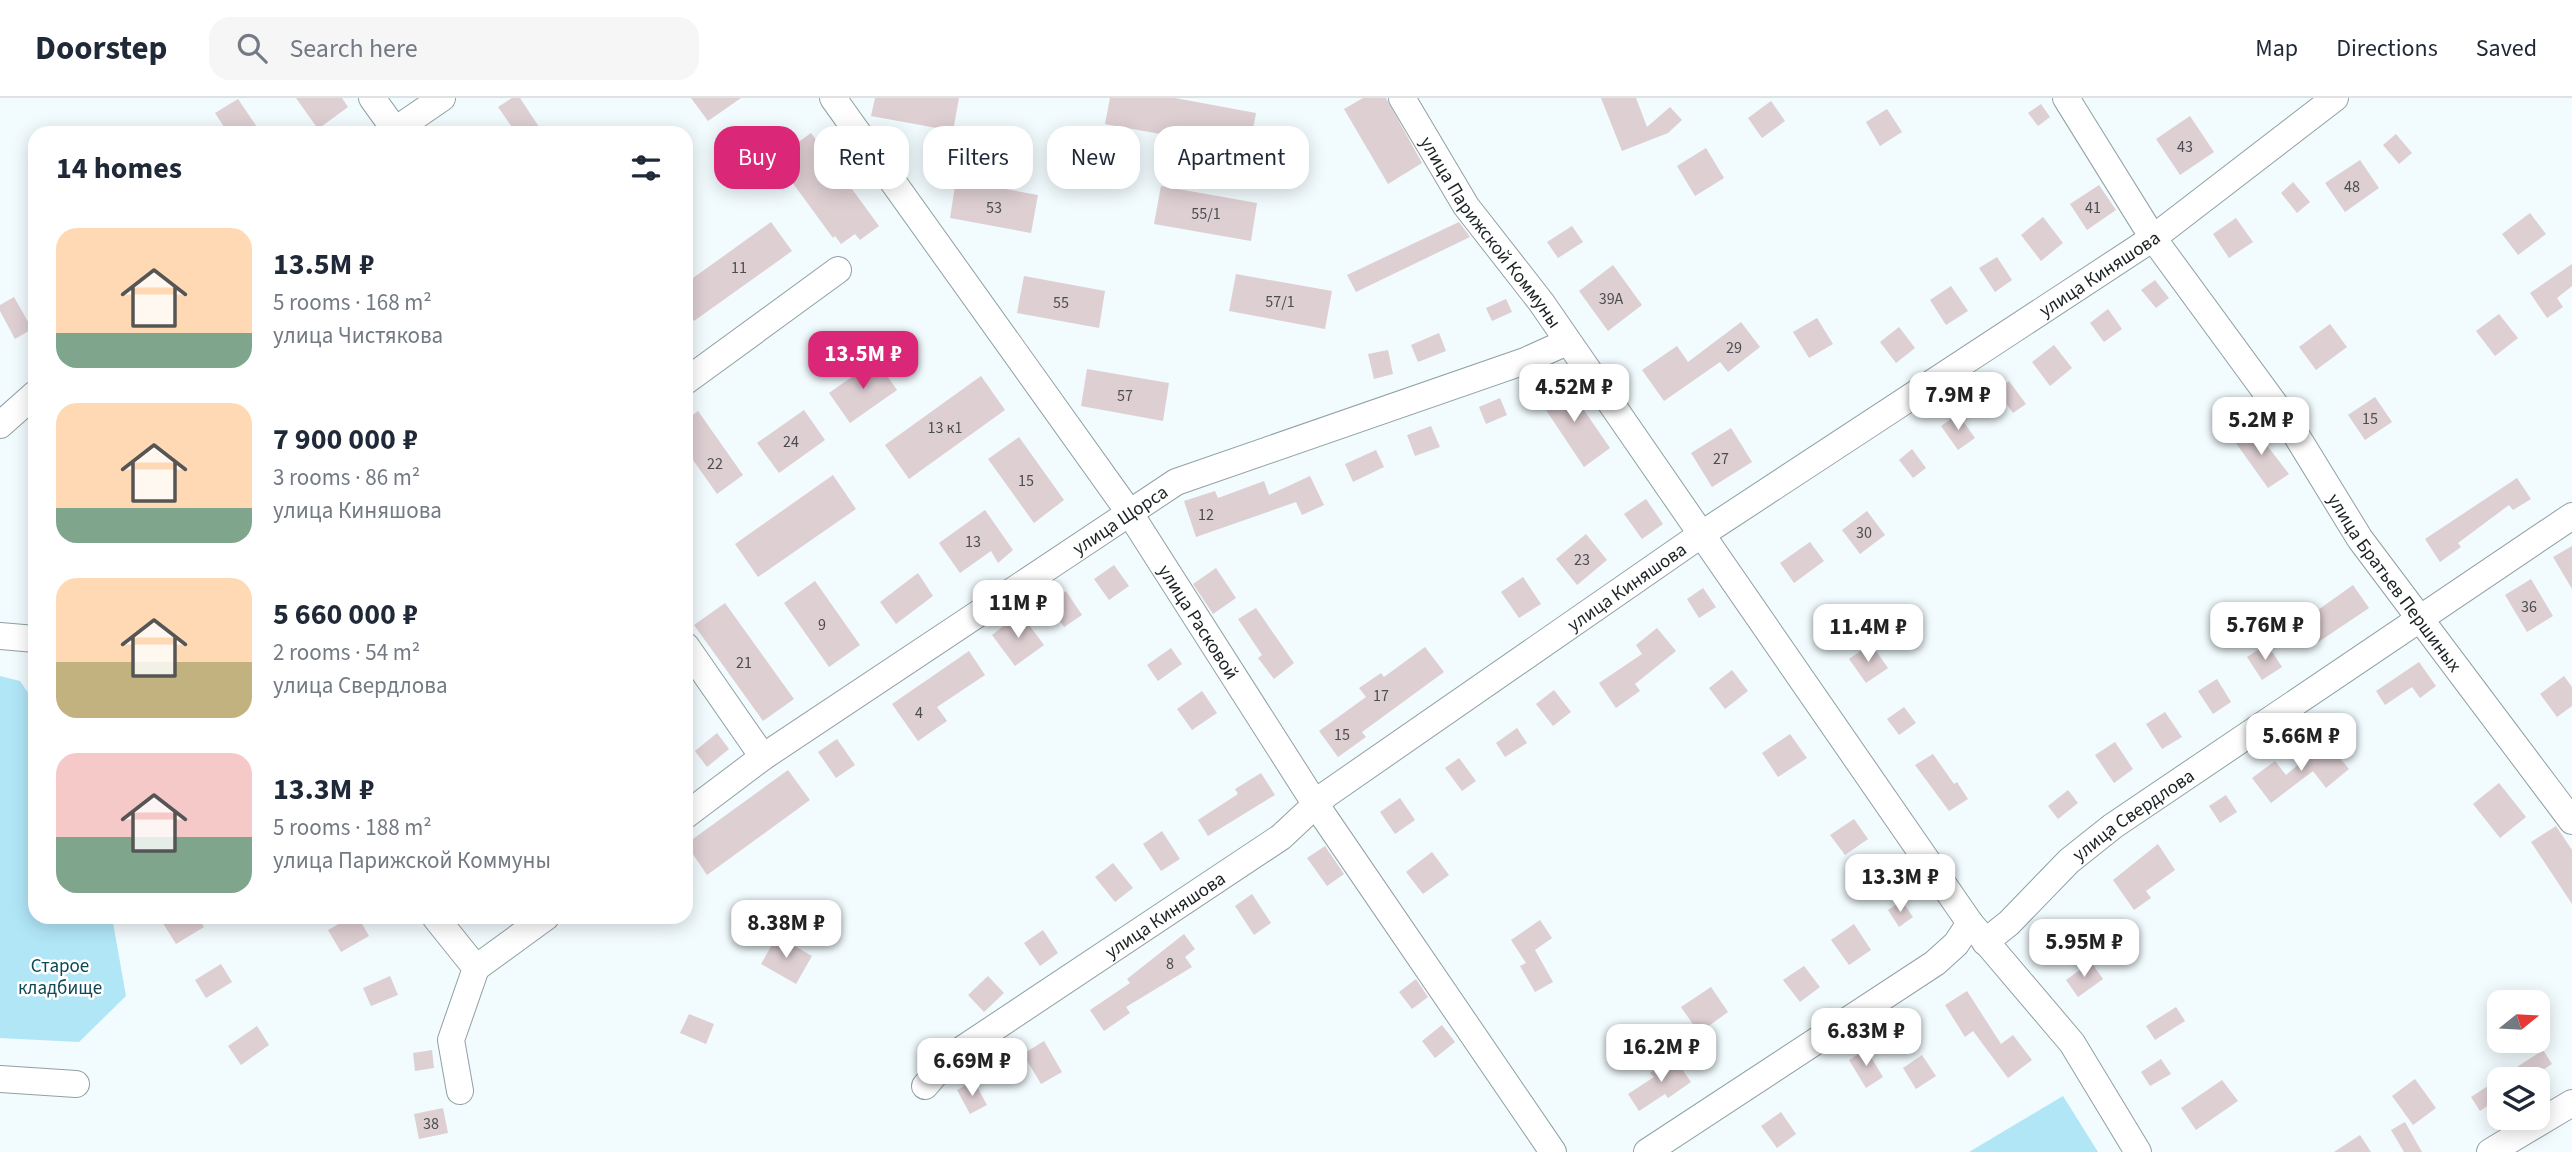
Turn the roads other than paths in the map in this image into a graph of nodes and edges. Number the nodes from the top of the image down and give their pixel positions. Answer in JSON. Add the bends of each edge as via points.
{"nodes":[{"id":1,"x":372,"y":98,"type":"edge"},
{"id":2,"x":442,"y":98,"type":"edge"},
{"id":3,"x":833,"y":98,"type":"edge"},
{"id":4,"x":1402,"y":98,"type":"edge"},
{"id":5,"x":2066,"y":98,"type":"edge"},
{"id":6,"x":2335,"y":98,"type":"edge"},
{"id":7,"x":389,"y":126,"type":"edge"},
{"id":8,"x":402,"y":126,"type":"edge"},
{"id":9,"x":2153,"y":238,"type":"junction"},
{"id":10,"x":838,"y":270,"type":"dead end"},
{"id":11,"x":1567,"y":342,"type":"junction"},
{"id":12,"x":693,"y":376,"type":"edge"},
{"id":13,"x":28,"y":400,"type":"edge"},
{"id":14,"x":0,"y":425,"type":"edge"},
{"id":15,"x":1129,"y":513,"type":"junction"},
{"id":16,"x":2572,"y":516,"type":"edge"},
{"id":17,"x":1702,"y":534,"type":"junction"},
{"id":18,"x":2422,"y":620,"type":"junction"},
{"id":19,"x":0,"y":636,"type":"edge"},
{"id":20,"x":28,"y":638,"type":"edge"},
{"id":21,"x":693,"y":656,"type":"edge"},
{"id":22,"x":763,"y":757,"type":"junction"},
{"id":23,"x":1316,"y":805,"type":"junction"},
{"id":24,"x":693,"y":810,"type":"edge"},
{"id":25,"x":2572,"y":821,"type":"edge"},
{"id":26,"x":441,"y":924,"type":"edge"},
{"id":27,"x":537,"y":924,"type":"edge"},
{"id":28,"x":1977,"y":932,"type":"junction"},
{"id":29,"x":476,"y":968,"type":"junction"},
{"id":30,"x":0,"y":1079,"type":"edge"},
{"id":31,"x":76,"y":1084,"type":"dead end"},
{"id":32,"x":925,"y":1086,"type":"dead end"},
{"id":33,"x":460,"y":1091,"type":"dead end"},
{"id":34,"x":2572,"y":1104,"type":"edge"},
{"id":35,"x":1553,"y":1152,"type":"edge"},
{"id":36,"x":1647,"y":1152,"type":"edge"},
{"id":37,"x":2138,"y":1152,"type":"edge"},
{"id":38,"x":2490,"y":1152,"type":"edge"}],
"edges":[{"from":1,"to":7,"type":"street"},
{"from":2,"to":8,"type":"street"},
{"from":3,"to":15,"type":"street","name":"улица Расковой"},
{"from":4,"to":11,"type":"street","name":"улица Парижской Коммуны","via":[[1466,206]]},
{"from":5,"to":9,"type":"street","name":"улица Братьев Першиных"},
{"from":6,"to":9,"type":"street","name":"улица Киняшова"},
{"from":9,"to":17,"type":"street","name":"улица Киняшова"},
{"from":9,"to":18,"type":"street","name":"улица Братьев Першиных","via":[[2290,425],[2360,539]]},
{"from":10,"to":12,"type":"street"},
{"from":11,"to":15,"type":"street","name":"улица Щорса","via":[[1525,361],[1176,482]]},
{"from":11,"to":17,"type":"street","name":"улица Парижской Коммуны"},
{"from":13,"to":14,"type":"street"},
{"from":15,"to":22,"type":"street","name":"улица Щорса"},
{"from":15,"to":23,"type":"street","name":"улица Расковой"},
{"from":16,"to":18,"type":"street","name":"улица Свердлова"},
{"from":17,"to":23,"type":"street","name":"улица Киняшова"},
{"from":17,"to":28,"type":"street","name":"улица Парижской Коммуны"},
{"from":18,"to":25,"type":"street","name":"улица Братьев Першиных"},
{"from":18,"to":28,"type":"street","name":"улица Свердлова","via":[[2113,826],[2069,861],[2010,923]]},
{"from":19,"to":20,"type":"street"},
{"from":21,"to":22,"type":"street"},
{"from":22,"to":24,"type":"street","name":"улица Щорса"},
{"from":23,"to":32,"type":"street","name":"улица Киняшова","via":[[1281,837],[949,1058]]},
{"from":23,"to":35,"type":"street","name":"улица Расковой"},
{"from":26,"to":29,"type":"street"},
{"from":27,"to":29,"type":"street"},
{"from":28,"to":36,"type":"street","name":"улица Свердлова"},
{"from":28,"to":37,"type":"street","name":"улица Парижской Коммуны","via":[[2071,1043]]},
{"from":29,"to":33,"type":"street","via":[[451,1040]]},
{"from":30,"to":31,"type":"street"},
{"from":34,"to":38,"type":"street"}]}
